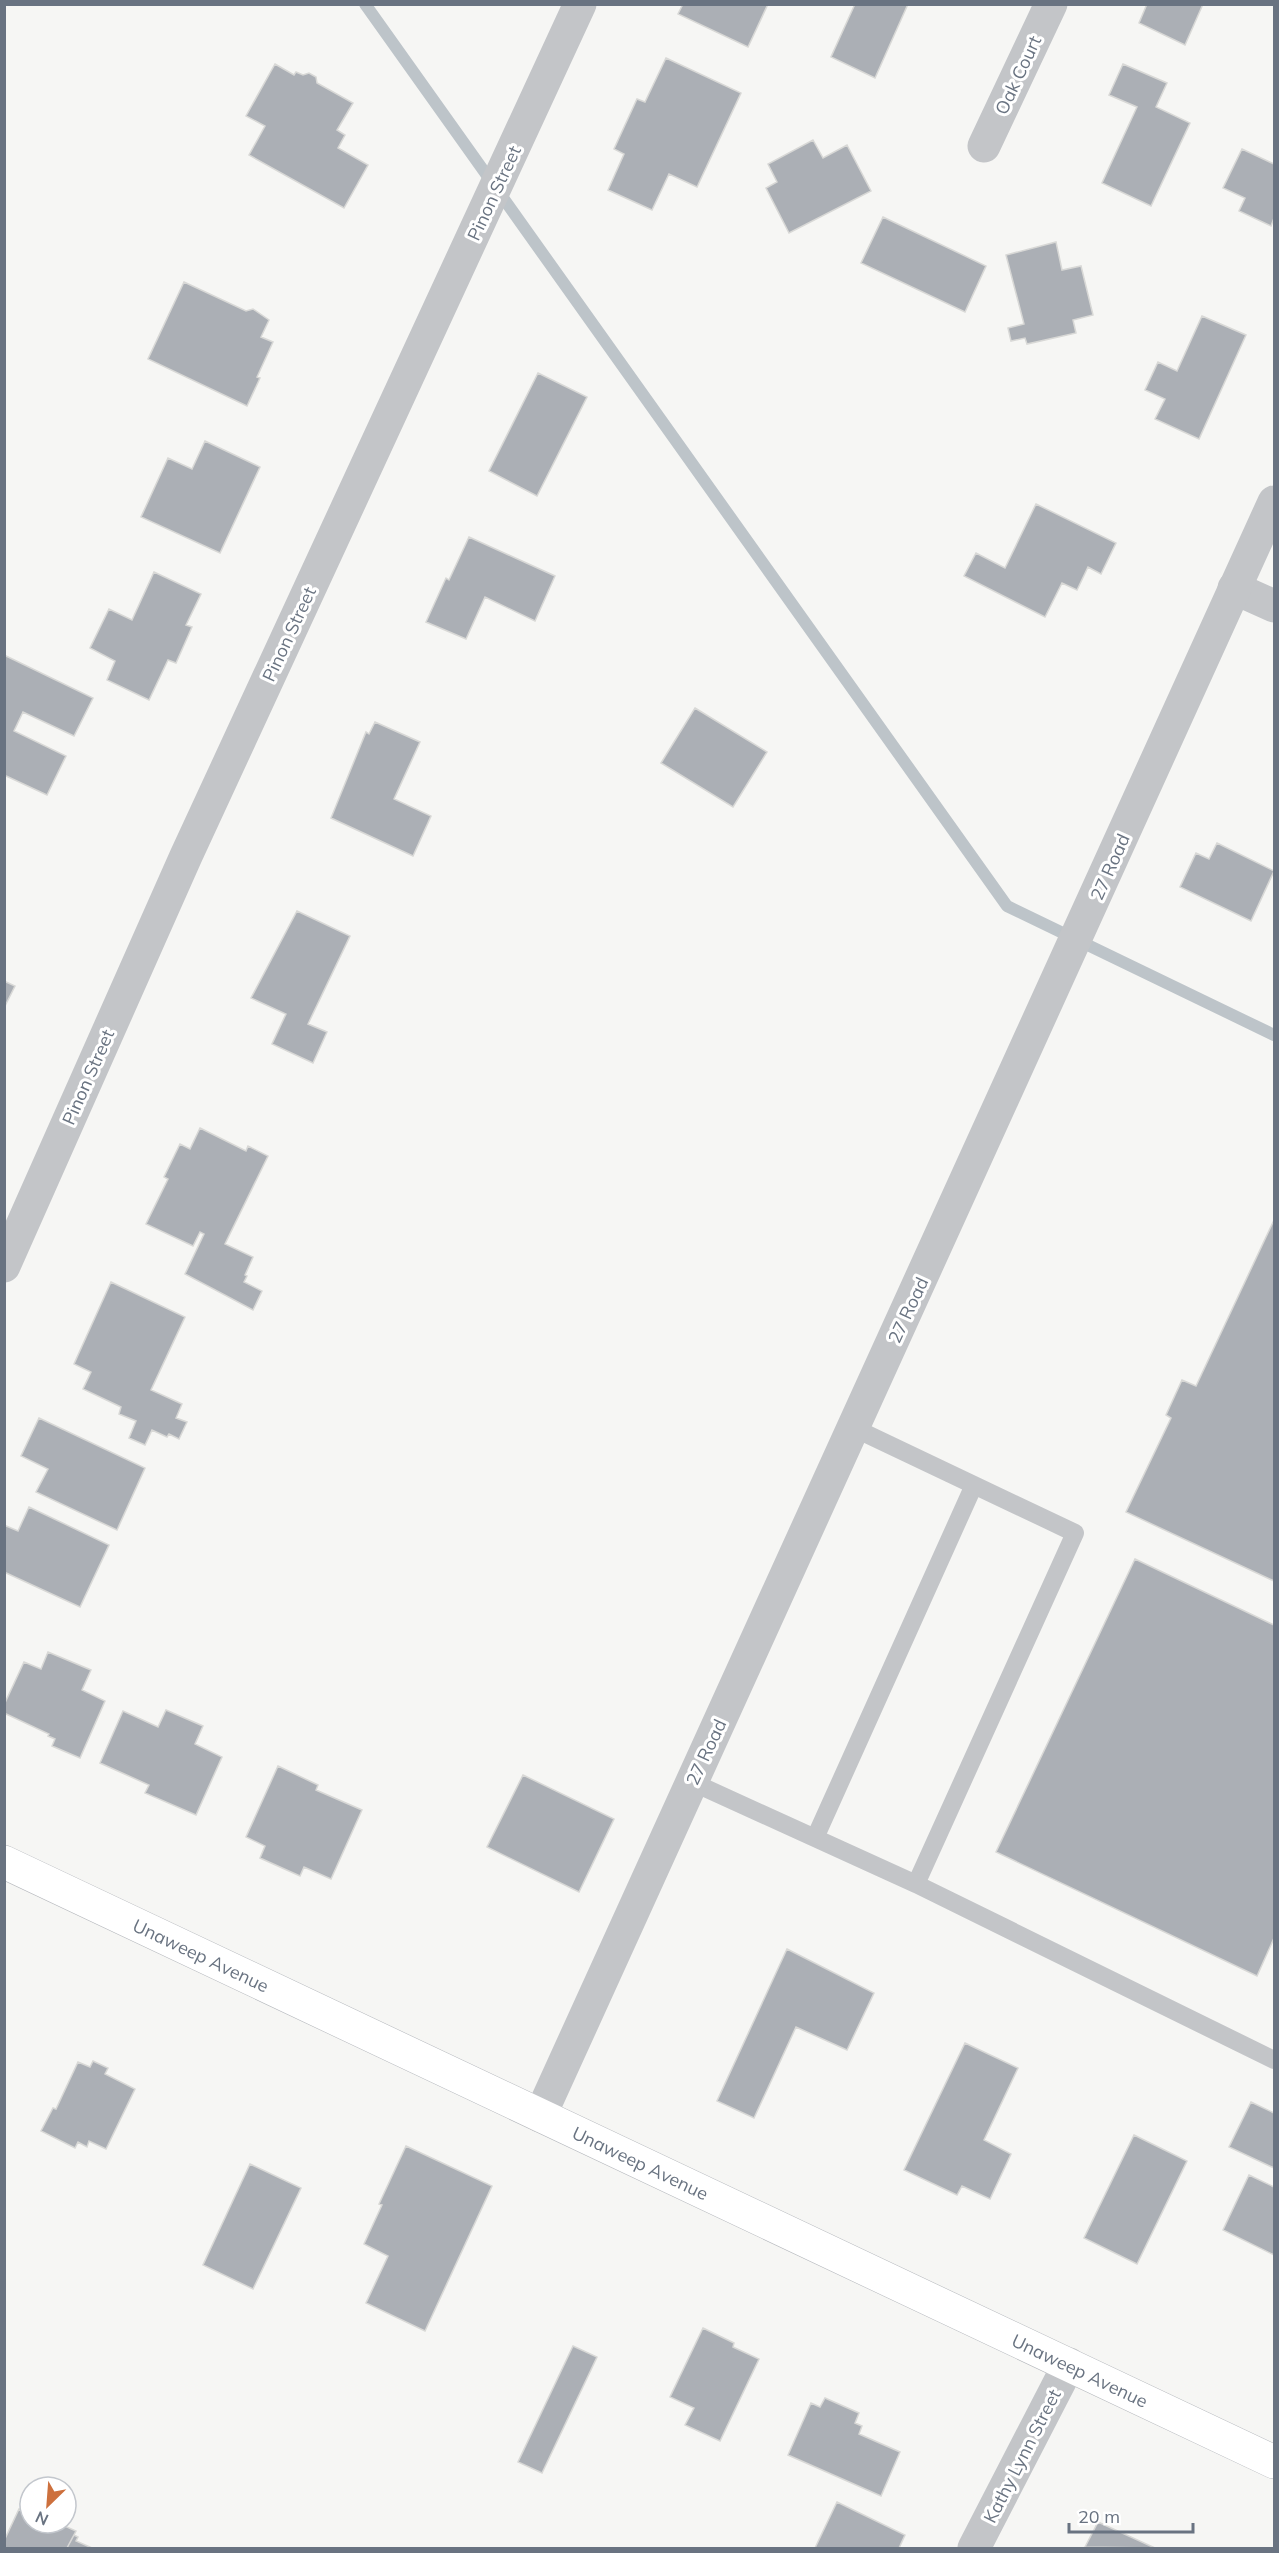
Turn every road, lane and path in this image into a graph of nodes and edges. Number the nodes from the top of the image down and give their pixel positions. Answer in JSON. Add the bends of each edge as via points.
{"nodes":[{"id":1,"x":580,"y":4,"type":"edge"},
{"id":2,"x":1051,"y":4,"type":"edge"},
{"id":3,"x":984,"y":146,"type":"dead end"},
{"id":4,"x":1275,"y":502,"type":"edge"},
{"id":5,"x":1234,"y":588,"type":"junction"},
{"id":6,"x":1275,"y":606,"type":"edge"},
{"id":7,"x":4,"y":1266,"type":"edge"},
{"id":8,"x":854,"y":1428,"type":"junction"},
{"id":9,"x":974,"y":1485,"type":"junction"},
{"id":10,"x":692,"y":1782,"type":"junction"},
{"id":11,"x":815,"y":1838,"type":"junction"},
{"id":12,"x":4,"y":1862,"type":"edge"},
{"id":13,"x":916,"y":1884,"type":"junction"},
{"id":14,"x":1275,"y":2060,"type":"edge"},
{"id":15,"x":540,"y":2116,"type":"junction"},
{"id":16,"x":1069,"y":2364,"type":"junction"},
{"id":17,"x":1275,"y":2462,"type":"edge"},
{"id":18,"x":974,"y":2548,"type":"edge"}],
"edges":[{"from":1,"to":7,"type":"street","name":"Pinon Street","via":[[186,856]]},
{"from":2,"to":3,"type":"street","name":"Oak Court"},
{"from":4,"to":5,"type":"street","name":"27 Road"},
{"from":5,"to":6,"type":"street"},
{"from":5,"to":8,"type":"street","name":"27 Road"},
{"from":8,"to":9,"type":"lane"},
{"from":8,"to":10,"type":"street","name":"27 Road"},
{"from":9,"to":11,"type":"lane"},
{"from":9,"to":13,"type":"lane","via":[[1075,1533]]},
{"from":10,"to":11,"type":"lane"},
{"from":10,"to":15,"type":"street","name":"27 Road"},
{"from":11,"to":13,"type":"lane"},
{"from":12,"to":15,"type":"main road","name":"Unaweep Avenue"},
{"from":13,"to":14,"type":"lane"},
{"from":15,"to":16,"type":"main road","name":"Unaweep Avenue"},
{"from":16,"to":17,"type":"main road","name":"Unaweep Avenue"},
{"from":16,"to":18,"type":"street","name":"Kathy Lynn Street"}]}
